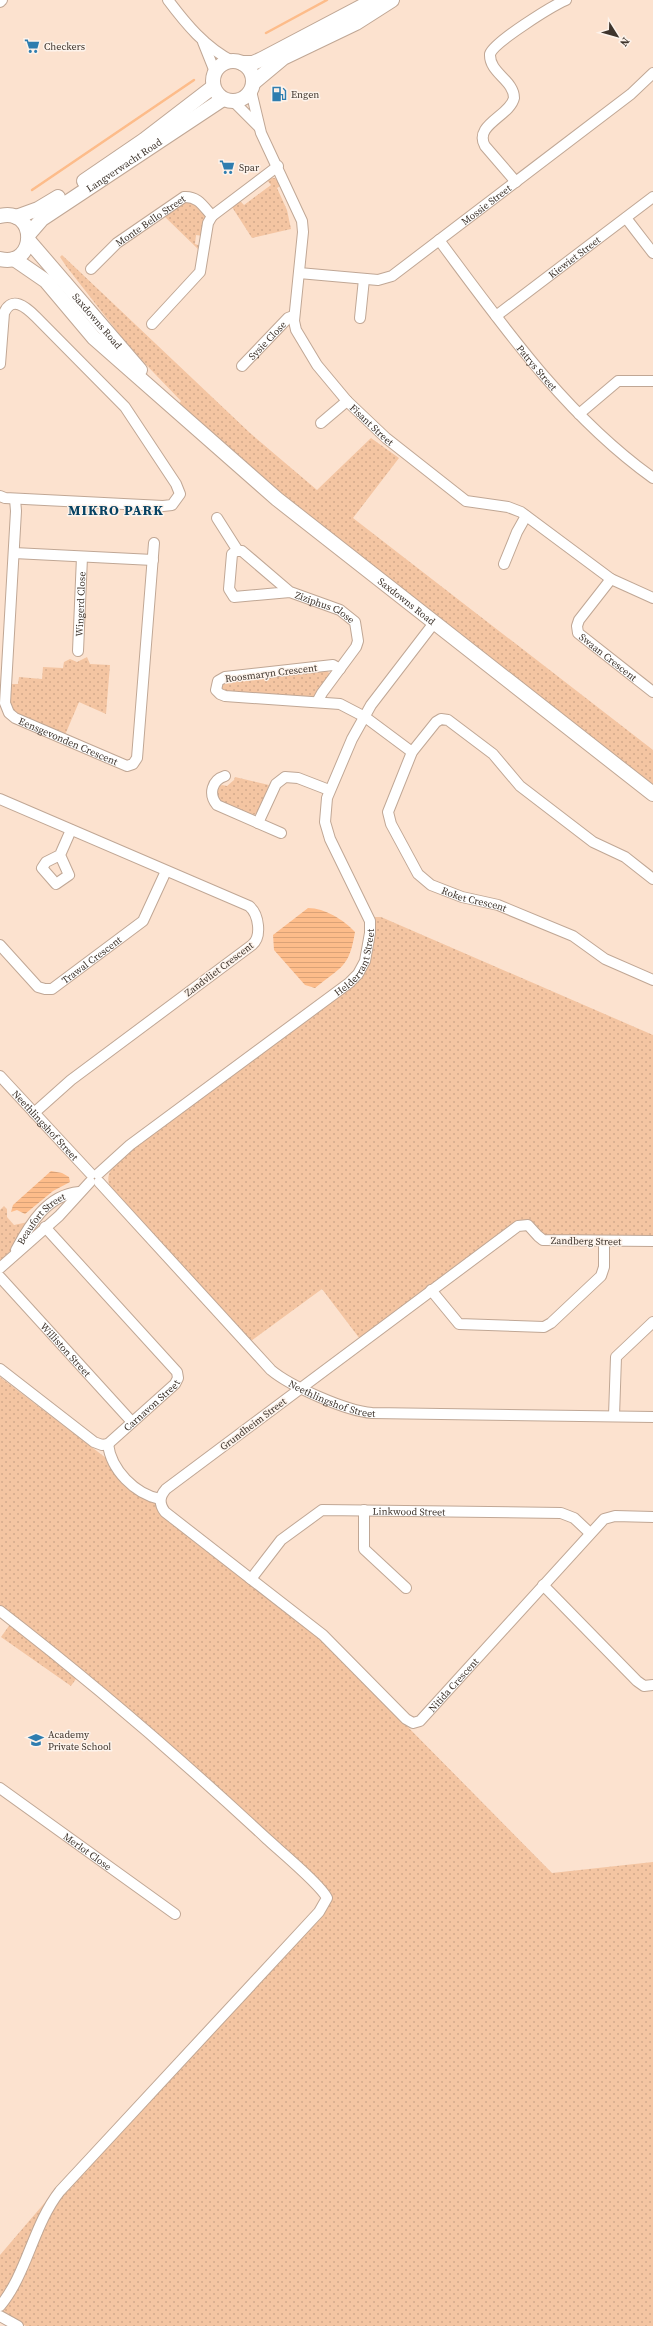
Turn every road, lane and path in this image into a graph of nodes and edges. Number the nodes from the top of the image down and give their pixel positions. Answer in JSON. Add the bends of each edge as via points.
{"nodes":[{"id":1,"x":168,"y":0,"type":"edge"},
{"id":2,"x":374,"y":0,"type":"edge"},
{"id":3,"x":392,"y":0,"type":"edge"},
{"id":4,"x":566,"y":0,"type":"edge"},
{"id":5,"x":202,"y":40,"type":"junction"},
{"id":6,"x":237,"y":62,"type":"junction"},
{"id":7,"x":215,"y":72,"type":"junction"},
{"id":8,"x":653,"y":73,"type":"edge"},
{"id":9,"x":213,"y":87,"type":"junction"},
{"id":10,"x":252,"y":87,"type":"junction"},
{"id":11,"x":228,"y":100,"type":"junction"},
{"id":12,"x":259,"y":127,"type":"junction"},
{"id":13,"x":278,"y":166,"type":"junction"},
{"id":14,"x":516,"y":182,"type":"junction"},
{"id":15,"x":653,"y":197,"type":"edge"},
{"id":16,"x":5,"y":215,"type":"edge"},
{"id":17,"x":212,"y":216,"type":"junction"},
{"id":18,"x":626,"y":218,"type":"junction"},
{"id":19,"x":29,"y":238,"type":"junction"},
{"id":20,"x":439,"y":240,"type":"junction"},
{"id":21,"x":653,"y":253,"type":"edge"},
{"id":22,"x":7,"y":259,"type":"edge"},
{"id":23,"x":91,"y":269,"type":"dead end"},
{"id":24,"x":298,"y":273,"type":"junction"},
{"id":25,"x":364,"y":278,"type":"junction"},
{"id":26,"x":293,"y":316,"type":"junction"},
{"id":27,"x":496,"y":316,"type":"junction"},
{"id":28,"x":360,"y":318,"type":"dead end"},
{"id":29,"x":152,"y":324,"type":"dead end"},
{"id":30,"x":0,"y":364,"type":"edge"},
{"id":31,"x":242,"y":366,"type":"dead end"},
{"id":32,"x":653,"y":381,"type":"edge"},
{"id":33,"x":166,"y":401,"type":"junction"},
{"id":34,"x":347,"y":401,"type":"junction"},
{"id":35,"x":579,"y":414,"type":"junction"},
{"id":36,"x":321,"y":423,"type":"dead end"},
{"id":37,"x":653,"y":478,"type":"edge"},
{"id":38,"x":0,"y":496,"type":"edge"},
{"id":39,"x":15,"y":499,"type":"junction"},
{"id":40,"x":526,"y":516,"type":"junction"},
{"id":41,"x":217,"y":518,"type":"dead end"},
{"id":42,"x":154,"y":543,"type":"dead end"},
{"id":43,"x":238,"y":550,"type":"junction"},
{"id":44,"x":14,"y":553,"type":"junction"},
{"id":45,"x":82,"y":557,"type":"junction"},
{"id":46,"x":153,"y":560,"type":"junction"},
{"id":47,"x":504,"y":564,"type":"dead end"},
{"id":48,"x":611,"y":579,"type":"junction"},
{"id":49,"x":290,"y":592,"type":"junction"},
{"id":50,"x":653,"y":598,"type":"edge"},
{"id":51,"x":434,"y":623,"type":"junction"},
{"id":52,"x":78,"y":651,"type":"dead end"},
{"id":53,"x":340,"y":669,"type":"junction"},
{"id":54,"x":3,"y":680,"type":"edge"},
{"id":55,"x":653,"y":692,"type":"edge"},
{"id":56,"x":3,"y":695,"type":"edge"},
{"id":57,"x":317,"y":702,"type":"junction"},
{"id":58,"x":364,"y":717,"type":"junction"},
{"id":59,"x":412,"y":752,"type":"junction"},
{"id":60,"x":225,"y":776,"type":"dead end"},
{"id":61,"x":329,"y":790,"type":"junction"},
{"id":62,"x":653,"y":794,"type":"edge"},
{"id":63,"x":0,"y":799,"type":"edge"},
{"id":64,"x":258,"y":823,"type":"junction"},
{"id":65,"x":71,"y":830,"type":"junction"},
{"id":66,"x":281,"y":833,"type":"dead end"},
{"id":67,"x":60,"y":855,"type":"dead end"},
{"id":68,"x":166,"y":871,"type":"junction"},
{"id":69,"x":653,"y":879,"type":"edge"},
{"id":70,"x":0,"y":945,"type":"edge"},
{"id":71,"x":653,"y":980,"type":"edge"},
{"id":72,"x":0,"y":1076,"type":"edge"},
{"id":73,"x":34,"y":1113,"type":"junction"},
{"id":74,"x":94,"y":1178,"type":"junction"},
{"id":75,"x":79,"y":1192,"type":"junction"},
{"id":76,"x":60,"y":1196,"type":"junction"},
{"id":77,"x":68,"y":1205,"type":"junction"},
{"id":78,"x":526,"y":1224,"type":"joint"},
{"id":79,"x":45,"y":1228,"type":"junction"},
{"id":80,"x":653,"y":1241,"type":"edge"},
{"id":81,"x":604,"y":1242,"type":"junction"},
{"id":82,"x":12,"y":1257,"type":"junction"},
{"id":83,"x":0,"y":1268,"type":"edge"},
{"id":84,"x":0,"y":1277,"type":"edge"},
{"id":85,"x":431,"y":1290,"type":"junction"},
{"id":86,"x":653,"y":1322,"type":"edge"},
{"id":87,"x":0,"y":1369,"type":"edge"},
{"id":88,"x":302,"y":1387,"type":"junction"},
{"id":89,"x":614,"y":1416,"type":"junction"},
{"id":90,"x":653,"y":1417,"type":"edge"},
{"id":91,"x":132,"y":1422,"type":"junction"},
{"id":92,"x":108,"y":1444,"type":"junction"},
{"id":93,"x":160,"y":1499,"type":"junction"},
{"id":94,"x":364,"y":1510,"type":"junction"},
{"id":95,"x":653,"y":1516,"type":"edge"},
{"id":96,"x":590,"y":1532,"type":"junction"},
{"id":97,"x":251,"y":1579,"type":"junction"},
{"id":98,"x":543,"y":1585,"type":"junction"},
{"id":99,"x":406,"y":1588,"type":"dead end"},
{"id":100,"x":0,"y":1611,"type":"edge"},
{"id":101,"x":653,"y":1685,"type":"edge"},
{"id":102,"x":0,"y":1788,"type":"edge"},
{"id":103,"x":175,"y":1914,"type":"dead end"},
{"id":104,"x":0,"y":2306,"type":"edge"},
{"id":105,"x":0,"y":2316,"type":"edge"},
{"id":106,"x":18,"y":2326,"type":"edge"}],
"edges":[{"from":1,"to":5,"type":"street"},
{"from":2,"to":6,"type":"street","via":[[262,59],[252,63]]},
{"from":3,"to":10,"type":"street","via":[[356,23],[283,58]]},
{"from":4,"to":14,"type":"street","via":[[496,45],[490,54],[492,64],[512,88],[514,98],[508,109],[484,130],[482,140],[484,146]]},
{"from":5,"to":6,"type":"street","via":[[216,53]]},
{"from":5,"to":7,"type":"street"},
{"from":6,"to":7,"type":"street","via":[[222,64]]},
{"from":6,"to":10,"type":"street","via":[[250,70]]},
{"from":7,"to":9,"type":"street"},
{"from":8,"to":14,"type":"street","name":"Mossie Street","via":[[631,94]]},
{"from":9,"to":11,"type":"street"},
{"from":9,"to":16,"type":"street","name":"Langverwacht Road","via":[[144,140],[78,185],[38,209]]},
{"from":10,"to":11,"type":"street","via":[[244,98]]},
{"from":10,"to":12,"type":"street","name":"Fisant Street"},
{"from":11,"to":12,"type":"street","name":"Fisant Street"},
{"from":11,"to":19,"type":"street","name":"Langverwacht Road","via":[[42,218]]},
{"from":12,"to":13,"type":"street","name":"Fisant Street"},
{"from":13,"to":17,"type":"street"},
{"from":13,"to":24,"type":"street","name":"Fisant Street","via":[[302,221]]},
{"from":14,"to":20,"type":"street","name":"Mossie Street"},
{"from":15,"to":18,"type":"street","name":"Kiewiet Street"},
{"from":16,"to":19,"type":"street","name":"Saxdowns Road","via":[[25,224]]},
{"from":17,"to":23,"type":"street","name":"Monte Bello Street","via":[[198,200],[192,196],[184,197],[117,243]]},
{"from":17,"to":29,"type":"street","via":[[208,223],[200,272]]},
{"from":18,"to":21,"type":"street"},
{"from":18,"to":27,"type":"street","name":"Kiewiet Street"},
{"from":19,"to":22,"type":"street","name":"Langverwacht Road","via":[[24,252]]},
{"from":19,"to":33,"type":"street","name":"Saxdowns Road"},
{"from":20,"to":25,"type":"street","name":"Mossie Street","via":[[389,278]]},
{"from":20,"to":27,"type":"street","name":"Patrys Street"},
{"from":22,"to":33,"type":"street","name":"Saxdowns Road","via":[[46,281],[94,338]]},
{"from":24,"to":25,"type":"street","name":"Mossie Street"},
{"from":24,"to":26,"type":"street","name":"Fisant Street"},
{"from":25,"to":28,"type":"street"},
{"from":26,"to":31,"type":"street","name":"Sysie Close","via":[[288,318]]},
{"from":26,"to":34,"type":"street","name":"Fisant Street","via":[[296,330],[316,365]]},
{"from":27,"to":35,"type":"street","name":"Patrys Street","via":[[516,343]]},
{"from":30,"to":39,"type":"street","via":[[4,313],[12,304],[26,306],[125,407],[180,494],[172,505],[163,506]]},
{"from":32,"to":35,"type":"street","via":[[618,381]]},
{"from":33,"to":51,"type":"street","name":"Saxdowns Road","via":[[277,499]]},
{"from":34,"to":36,"type":"street"},
{"from":34,"to":40,"type":"street","name":"Fisant Street","via":[[386,438],[466,501],[508,507]]},
{"from":35,"to":37,"type":"street","name":"Patrys Street","via":[[626,458]]},
{"from":38,"to":39,"type":"street"},
{"from":39,"to":44,"type":"street","name":"Eensgevonden Crescent"},
{"from":40,"to":47,"type":"street"},
{"from":40,"to":48,"type":"street","name":"Fisant Street"},
{"from":41,"to":43,"type":"street","name":"Ziziphus Close"},
{"from":42,"to":46,"type":"street","name":"Eensgevonden Crescent"},
{"from":43,"to":49,"type":"street","name":"Ziziphus Close"},
{"from":43,"to":49,"type":"street","name":"Ziziphus Close","via":[[231,556],[231,596],[239,598]]},
{"from":44,"to":45,"type":"street"},
{"from":44,"to":54,"type":"street","name":"Eensgevonden Crescent"},
{"from":45,"to":46,"type":"street"},
{"from":45,"to":52,"type":"street","name":"Wingerd Close"},
{"from":46,"to":56,"type":"street","name":"Eensgevonden Crescent","via":[[135,762],[125,765],[16,718],[7,710]]},
{"from":48,"to":50,"type":"street","name":"Fisant Street"},
{"from":48,"to":55,"type":"street","name":"Swaan Crescent","via":[[579,620],[578,633]]},
{"from":49,"to":53,"type":"street","name":"Ziziphus Close","via":[[340,610],[356,624],[356,648]]},
{"from":51,"to":58,"type":"street","name":"Helderrant Street"},
{"from":51,"to":62,"type":"street","name":"Saxdowns Road"},
{"from":53,"to":57,"type":"street"},
{"from":53,"to":57,"type":"street","name":"Roosmaryn Crescent","via":[[333,665],[225,677],[216,684],[216,690],[222,696]]},
{"from":54,"to":56,"type":"street","name":"Eensgevonden Crescent"},
{"from":57,"to":58,"type":"street","name":"Roosmaryn Crescent","via":[[340,704]]},
{"from":58,"to":59,"type":"street"},
{"from":58,"to":61,"type":"street","name":"Helderrant Street"},
{"from":59,"to":69,"type":"street","name":"Roket Crescent","via":[[436,722],[441,719],[448,720],[493,754],[515,782],[538,800],[593,842],[625,857]]},
{"from":59,"to":71,"type":"street","name":"Roket Crescent","via":[[390,804],[388,816],[422,879],[462,898],[498,905],[573,936],[605,959]]},
{"from":60,"to":64,"type":"street","via":[[213,786],[215,802],[220,807]]},
{"from":61,"to":64,"type":"street","via":[[298,778],[285,778],[276,784]]},
{"from":61,"to":74,"type":"street","name":"Helderrant Street","via":[[325,813],[328,835],[370,921],[367,953],[362,968],[349,984],[130,1145]]},
{"from":63,"to":65,"type":"street","name":"Zandvliet Crescent"},
{"from":64,"to":66,"type":"street"},
{"from":65,"to":67,"type":"street"},
{"from":65,"to":68,"type":"street","name":"Zandvliet Crescent"},
{"from":68,"to":70,"type":"street","name":"Trawal Crescent","via":[[143,922],[52,988],[38,987]]},
{"from":68,"to":73,"type":"street","name":"Zandvliet Crescent","via":[[251,908],[256,916],[256,940],[71,1080]]},
{"from":72,"to":73,"type":"street","name":"Neethlingshof Street"},
{"from":73,"to":74,"type":"street","name":"Neethlingshof Street"},
{"from":74,"to":75,"type":"street","name":"Beaufort Street"},
{"from":74,"to":88,"type":"street","name":"Neethlingshof Street","via":[[271,1370]]},
{"from":75,"to":76,"type":"street","name":"Beaufort Street"},
{"from":75,"to":77,"type":"street","name":"Beaufort Street"},
{"from":76,"to":77,"type":"street"},
{"from":76,"to":82,"type":"street","name":"Beaufort Street","via":[[32,1221]]},
{"from":77,"to":79,"type":"street","name":"Beaufort Street"},
{"from":78,"to":81,"type":"street","name":"Zandberg Street","via":[[544,1240]]},
{"from":78,"to":85,"type":"street","name":"Grundheim Street","via":[[518,1226]]},
{"from":79,"to":82,"type":"street","name":"Beaufort Street"},
{"from":79,"to":91,"type":"street","name":"Carnavon Street","via":[[177,1372],[175,1384]]},
{"from":80,"to":81,"type":"street","name":"Zandberg Street"},
{"from":81,"to":85,"type":"street","via":[[604,1267],[601,1276],[552,1323],[544,1327],[459,1324]]},
{"from":82,"to":83,"type":"street","name":"Beaufort Street"},
{"from":84,"to":91,"type":"street","name":"Williston Street"},
{"from":85,"to":88,"type":"street","name":"Grundheim Street"},
{"from":86,"to":89,"type":"street","via":[[615,1359]]},
{"from":87,"to":92,"type":"street","via":[[94,1442],[102,1446]]},
{"from":88,"to":89,"type":"street","name":"Neethlingshof Street","via":[[360,1412]]},
{"from":88,"to":93,"type":"street","name":"Grundheim Street","via":[[166,1490]]},
{"from":89,"to":90,"type":"street","name":"Neethlingshof Street"},
{"from":91,"to":92,"type":"street","name":"Carnavon Street"},
{"from":92,"to":93,"type":"street","via":[[109,1456],[116,1469],[149,1497]]},
{"from":93,"to":97,"type":"street","via":[[165,1512]]},
{"from":94,"to":96,"type":"street","name":"Linkwood Street","via":[[561,1513],[574,1518]]},
{"from":94,"to":97,"type":"street","name":"Linkwood Street","via":[[318,1511],[280,1540]]},
{"from":94,"to":99,"type":"street","via":[[364,1549]]},
{"from":95,"to":96,"type":"street","name":"Nitida Crescent","via":[[611,1516]]},
{"from":96,"to":98,"type":"street","name":"Nitida Crescent"},
{"from":97,"to":98,"type":"street","name":"Nitida Crescent","via":[[323,1635],[406,1719],[413,1723],[420,1721]]},
{"from":98,"to":101,"type":"street","via":[[637,1681],[644,1686]]},
{"from":100,"to":104,"type":"street","via":[[183,1761],[298,1867],[327,1898],[319,1912],[60,2191],[47,2209],[13,2284]]},
{"from":102,"to":103,"type":"street","name":"Merlot Close"},
{"from":105,"to":106,"type":"street"}]}
